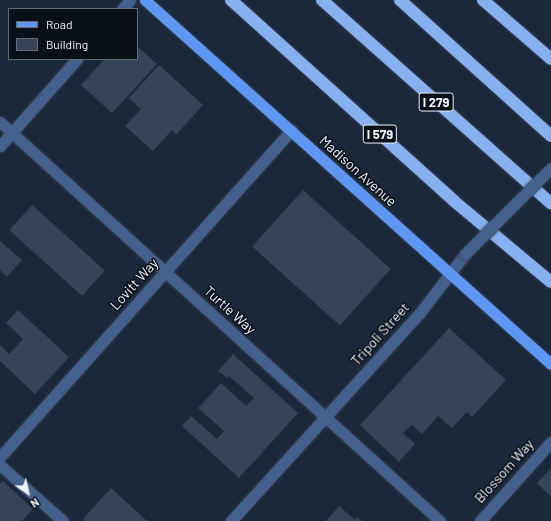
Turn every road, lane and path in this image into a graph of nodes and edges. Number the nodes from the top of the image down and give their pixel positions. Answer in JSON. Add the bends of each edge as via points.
{"nodes":[{"id":1,"x":130,"y":0,"type":"edge"},
{"id":2,"x":145,"y":0,"type":"edge"},
{"id":3,"x":231,"y":0,"type":"edge"},
{"id":4,"x":322,"y":0,"type":"edge"},
{"id":5,"x":400,"y":0,"type":"edge"},
{"id":6,"x":483,"y":0,"type":"edge"},
{"id":7,"x":123,"y":8,"type":"edge"},
{"id":8,"x":551,"y":59,"type":"edge"},
{"id":9,"x":76,"y":60,"type":"edge"},
{"id":10,"x":0,"y":122,"type":"edge"},
{"id":11,"x":290,"y":130,"type":"junction"},
{"id":12,"x":12,"y":132,"type":"junction"},
{"id":13,"x":551,"y":136,"type":"edge"},
{"id":14,"x":0,"y":146,"type":"edge"},
{"id":15,"x":551,"y":168,"type":"edge"},
{"id":16,"x":551,"y":203,"type":"edge"},
{"id":17,"x":165,"y":272,"type":"junction"},
{"id":18,"x":449,"y":273,"type":"junction"},
{"id":19,"x":551,"y":282,"type":"edge"},
{"id":20,"x":551,"y":364,"type":"edge"},
{"id":21,"x":325,"y":417,"type":"junction"},
{"id":22,"x":551,"y":442,"type":"edge"},
{"id":23,"x":0,"y":457,"type":"edge"},
{"id":24,"x":0,"y":465,"type":"edge"},
{"id":25,"x":63,"y":521,"type":"edge"},
{"id":26,"x":232,"y":521,"type":"edge"},
{"id":27,"x":440,"y":521,"type":"edge"},
{"id":28,"x":480,"y":521,"type":"edge"}],
"edges":[{"from":1,"to":7,"type":"street"},
{"from":2,"to":11,"type":"main road","name":"Madison Avenue"},
{"from":3,"to":19,"type":"highway","number":"I 579","via":[[454,201]]},
{"from":4,"to":16,"type":"highway","number":"I 279"},
{"from":5,"to":13,"type":"highway"},
{"from":6,"to":8,"type":"highway"},
{"from":9,"to":12,"type":"street"},
{"from":10,"to":12,"type":"street","name":"Turtle Way"},
{"from":11,"to":17,"type":"street","name":"Lovitt Way"},
{"from":11,"to":18,"type":"main road","name":"Madison Avenue"},
{"from":12,"to":14,"type":"street"},
{"from":12,"to":17,"type":"street","name":"Turtle Way"},
{"from":15,"to":18,"type":"street","name":"Tripoli Street","bridge":true},
{"from":17,"to":21,"type":"street","name":"Turtle Way"},
{"from":17,"to":23,"type":"street","name":"Lovitt Way"},
{"from":18,"to":20,"type":"main road","name":"Madison Avenue"},
{"from":18,"to":21,"type":"street","name":"Tripoli Street","via":[[418,314]]},
{"from":21,"to":26,"type":"street","name":"Tripoli Street"},
{"from":21,"to":27,"type":"street","name":"Turtle Way"},
{"from":22,"to":28,"type":"street","name":"Blossom Way"},
{"from":24,"to":25,"type":"street"}]}
